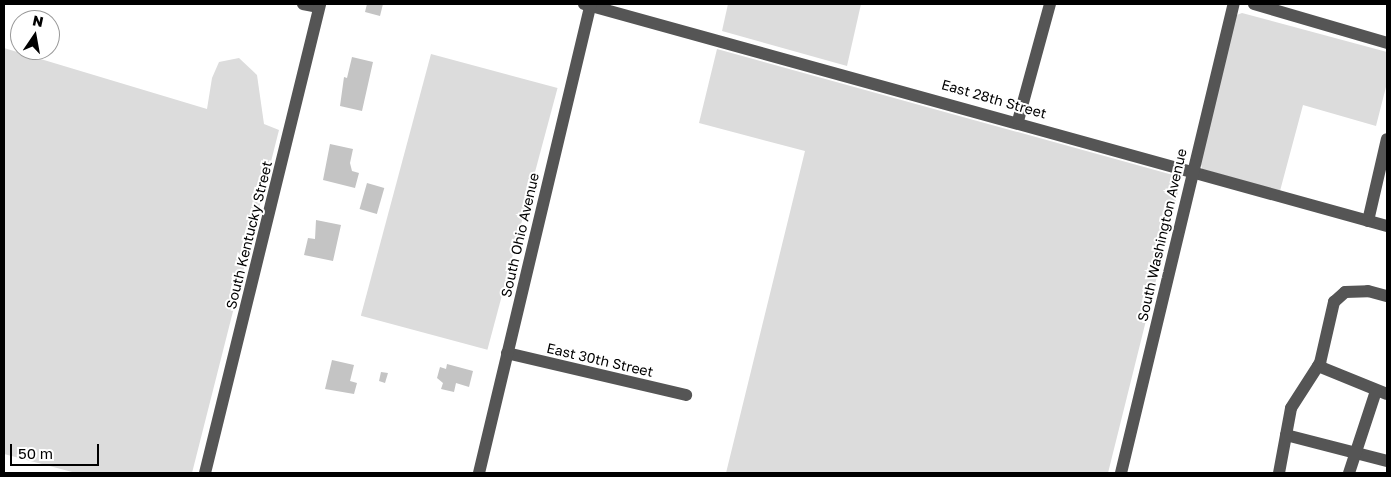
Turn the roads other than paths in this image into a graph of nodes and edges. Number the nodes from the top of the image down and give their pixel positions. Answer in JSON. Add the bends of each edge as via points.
{"nodes":[{"id":1,"x":303,"y":4,"type":"edge"},
{"id":2,"x":589,"y":4,"type":"edge"},
{"id":3,"x":1050,"y":4,"type":"edge"},
{"id":4,"x":1234,"y":4,"type":"edge"},
{"id":5,"x":1254,"y":4,"type":"edge"},
{"id":6,"x":319,"y":6,"type":"edge"},
{"id":7,"x":1387,"y":43,"type":"edge"},
{"id":8,"x":1018,"y":121,"type":"junction"},
{"id":9,"x":1387,"y":139,"type":"edge"},
{"id":10,"x":1193,"y":171,"type":"junction"},
{"id":11,"x":1368,"y":221,"type":"junction"},
{"id":12,"x":1387,"y":226,"type":"edge"},
{"id":13,"x":1387,"y":296,"type":"edge"},
{"id":14,"x":508,"y":353,"type":"junction"},
{"id":15,"x":1318,"y":366,"type":"junction"},
{"id":16,"x":1382,"y":392,"type":"edge"},
{"id":17,"x":686,"y":395,"type":"dead end"},
{"id":18,"x":1286,"y":435,"type":"junction"},
{"id":19,"x":1355,"y":453,"type":"junction"},
{"id":20,"x":1387,"y":461,"type":"edge"},
{"id":21,"x":206,"y":473,"type":"edge"},
{"id":22,"x":479,"y":473,"type":"edge"},
{"id":23,"x":1121,"y":473,"type":"edge"},
{"id":24,"x":1279,"y":473,"type":"edge"},
{"id":25,"x":1349,"y":473,"type":"edge"}],
"edges":[{"from":1,"to":6,"type":"street"},
{"from":2,"to":8,"type":"street","name":"East 28th Street"},
{"from":2,"to":14,"type":"street","name":"South Ohio Avenue"},
{"from":3,"to":8,"type":"street"},
{"from":4,"to":10,"type":"street","name":"South Washington Avenue"},
{"from":5,"to":7,"type":"street"},
{"from":6,"to":21,"type":"street","name":"South Kentucky Street"},
{"from":8,"to":10,"type":"street","name":"East 28th Street"},
{"from":9,"to":11,"type":"street"},
{"from":10,"to":11,"type":"street","name":"East 28th Street"},
{"from":10,"to":23,"type":"street","name":"South Washington Avenue"},
{"from":11,"to":12,"type":"street","name":"East 28th Street"},
{"from":13,"to":15,"type":"street","via":[[1368,291],[1345,292],[1334,302]]},
{"from":14,"to":17,"type":"street","name":"East 30th Street"},
{"from":14,"to":22,"type":"street","name":"South Ohio Avenue"},
{"from":15,"to":16,"type":"street"},
{"from":15,"to":18,"type":"street","via":[[1291,408]]},
{"from":16,"to":19,"type":"street"},
{"from":18,"to":19,"type":"street"},
{"from":18,"to":24,"type":"street"},
{"from":19,"to":20,"type":"street"},
{"from":19,"to":25,"type":"street"}]}
